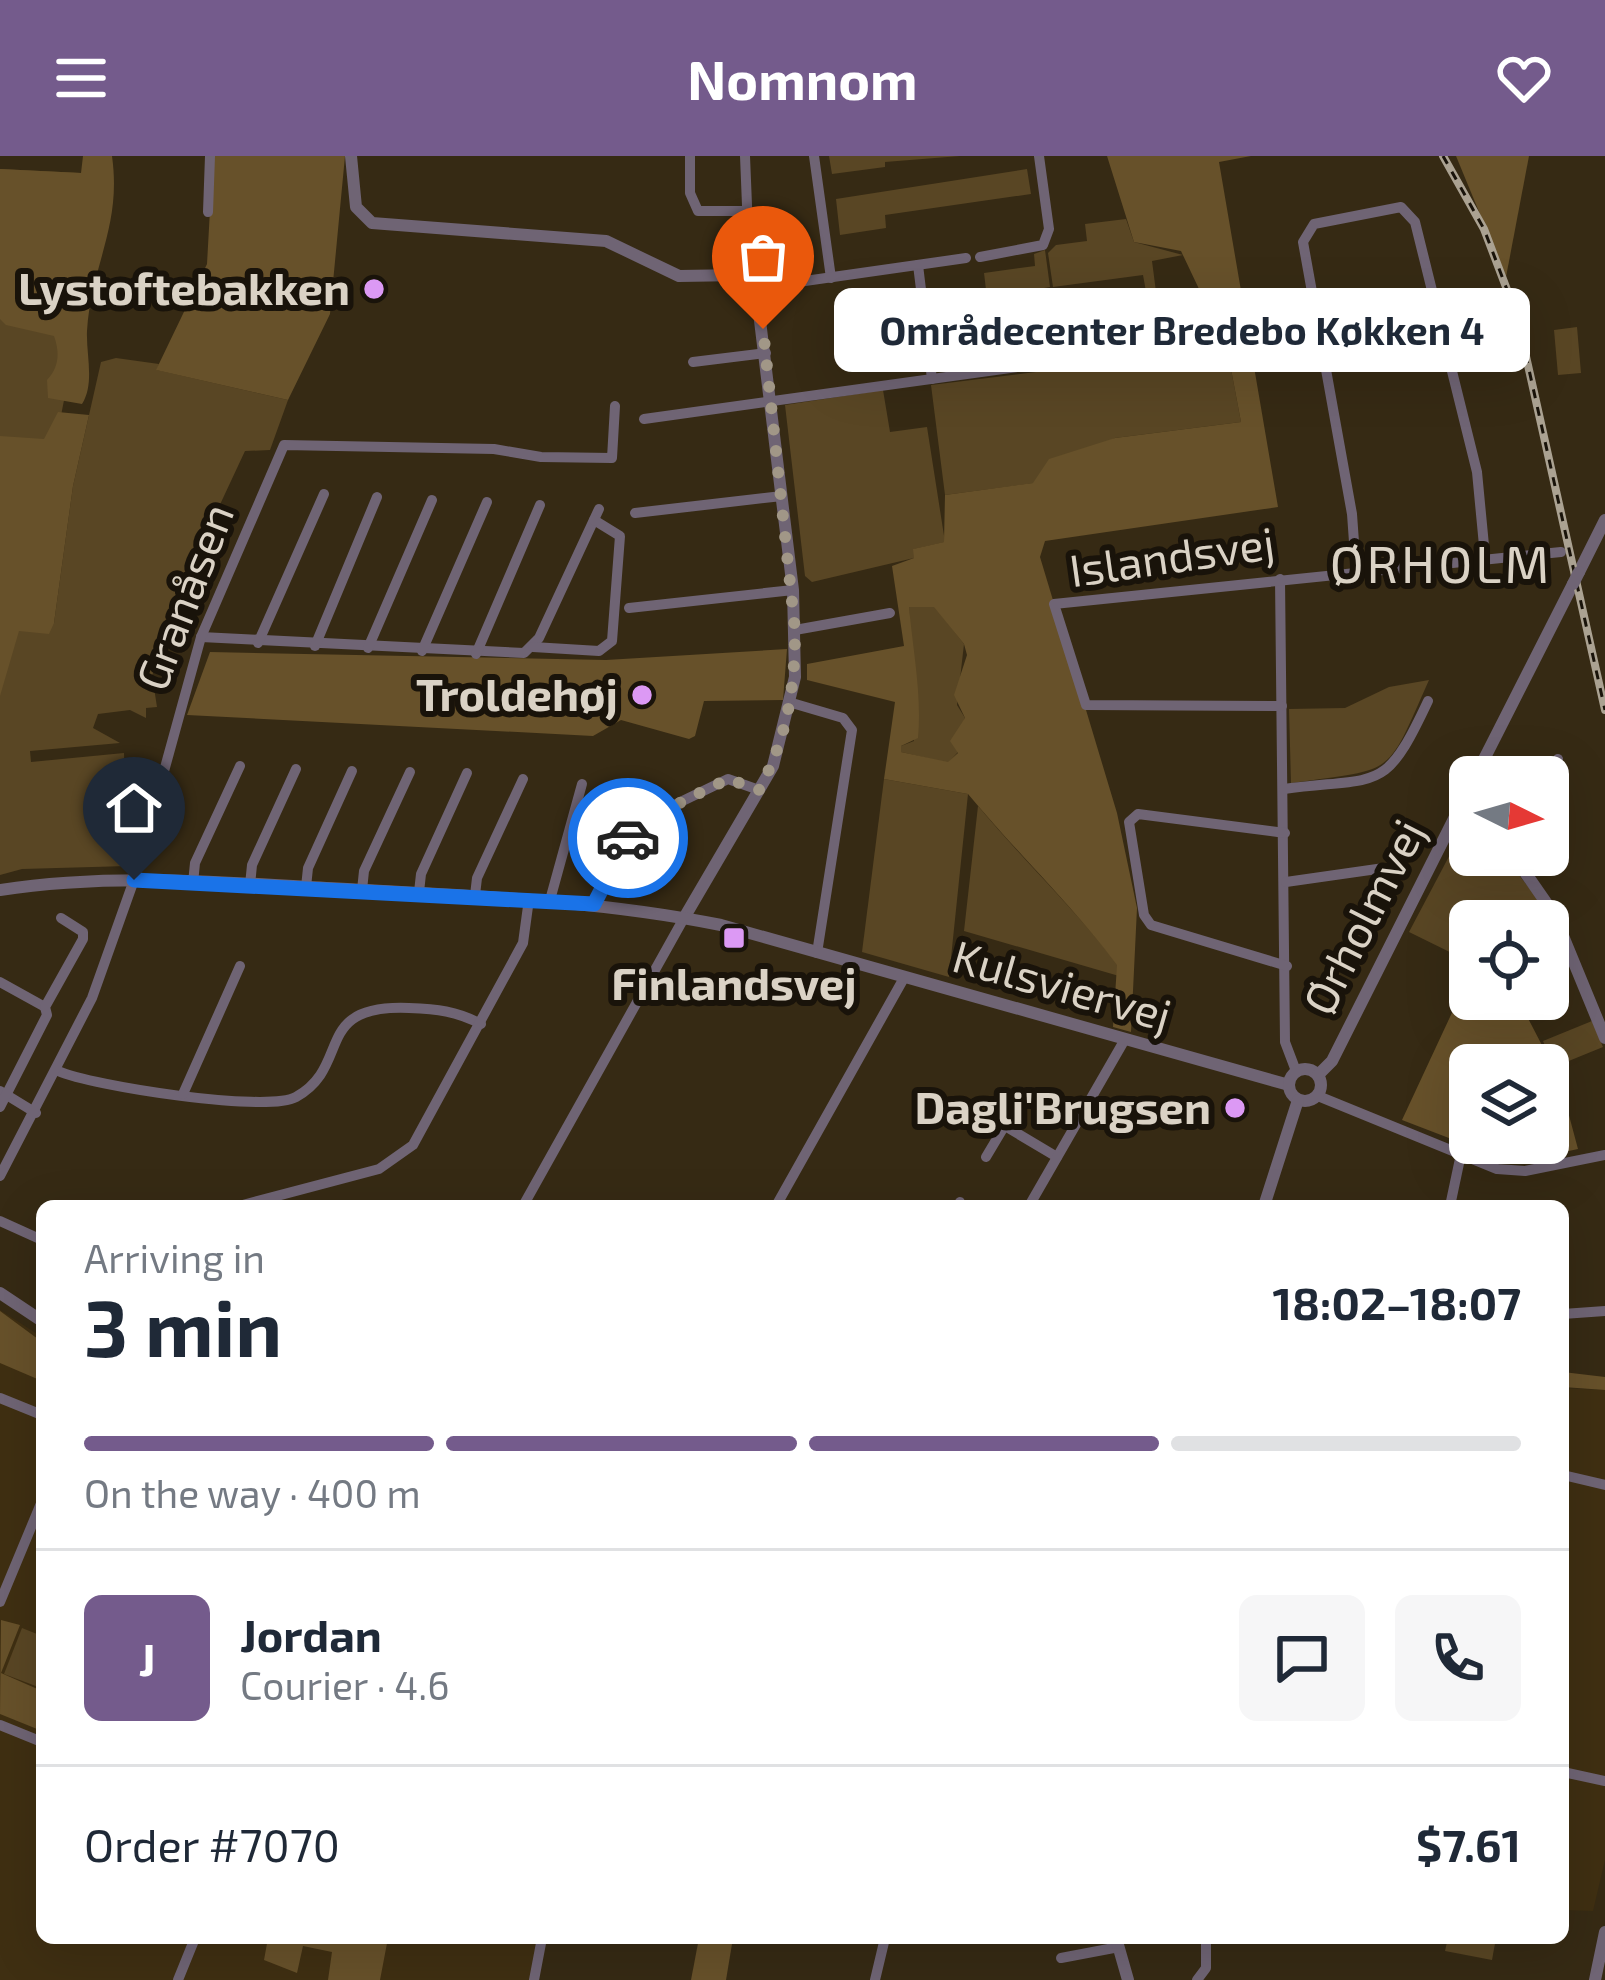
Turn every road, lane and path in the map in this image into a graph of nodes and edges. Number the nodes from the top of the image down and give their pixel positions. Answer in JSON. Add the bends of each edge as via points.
{"nodes":[{"id":1,"x":210,"y":156,"type":"edge"},
{"id":2,"x":351,"y":156,"type":"edge"},
{"id":3,"x":690,"y":156,"type":"edge"},
{"id":4,"x":745,"y":156,"type":"edge"},
{"id":5,"x":814,"y":156,"type":"edge"},
{"id":6,"x":1039,"y":156,"type":"edge"},
{"id":7,"x":748,"y":211,"type":"junction"},
{"id":8,"x":208,"y":212,"type":"dead end"},
{"id":9,"x":918,"y":265,"type":"junction"},
{"id":10,"x":831,"y":278,"type":"junction"},
{"id":11,"x":753,"y":284,"type":"junction"},
{"id":12,"x":766,"y":353,"type":"junction"},
{"id":13,"x":929,"y":358,"type":"junction"},
{"id":14,"x":693,"y":362,"type":"dead end"},
{"id":15,"x":932,"y":379,"type":"junction"},
{"id":16,"x":772,"y":402,"type":"junction"},
{"id":17,"x":615,"y":406,"type":"dead end"},
{"id":18,"x":644,"y":419,"type":"dead end"},
{"id":19,"x":324,"y":494,"type":"dead end"},
{"id":20,"x":782,"y":496,"type":"junction"},
{"id":21,"x":377,"y":497,"type":"dead end"},
{"id":22,"x":432,"y":500,"type":"dead end"},
{"id":23,"x":487,"y":502,"type":"dead end"},
{"id":24,"x":540,"y":505,"type":"dead end"},
{"id":25,"x":634,"y":513,"type":"dead end"},
{"id":26,"x":1605,"y":520,"type":"edge"},
{"id":27,"x":1562,"y":552,"type":"dead end"},
{"id":28,"x":1485,"y":556,"type":"junction"},
{"id":29,"x":1356,"y":569,"type":"junction"},
{"id":30,"x":1280,"y":579,"type":"junction"},
{"id":31,"x":793,"y":590,"type":"junction"},
{"id":32,"x":629,"y":608,"type":"dead end"},
{"id":33,"x":890,"y":613,"type":"dead end"},
{"id":34,"x":795,"y":630,"type":"junction"},
{"id":35,"x":201,"y":638,"type":"junction"},
{"id":36,"x":258,"y":643,"type":"junction"},
{"id":37,"x":315,"y":646,"type":"junction"},
{"id":38,"x":533,"y":647,"type":"junction"},
{"id":39,"x":368,"y":648,"type":"junction"},
{"id":40,"x":422,"y":651,"type":"junction"},
{"id":41,"x":476,"y":653,"type":"junction"},
{"id":42,"x":1428,"y":701,"type":"dead end"},
{"id":43,"x":792,"y":703,"type":"junction"},
{"id":44,"x":1282,"y":706,"type":"junction"},
{"id":45,"x":1486,"y":756,"type":"edge"},
{"id":46,"x":240,"y":766,"type":"dead end"},
{"id":47,"x":296,"y":770,"type":"dead end"},
{"id":48,"x":352,"y":771,"type":"dead end"},
{"id":49,"x":410,"y":772,"type":"dead end"},
{"id":50,"x":466,"y":773,"type":"dead end"},
{"id":51,"x":523,"y":779,"type":"dead end"},
{"id":52,"x":582,"y":784,"type":"dead end"},
{"id":53,"x":1284,"y":789,"type":"junction"},
{"id":54,"x":759,"y":790,"type":"junction"},
{"id":55,"x":1449,"y":827,"type":"edge"},
{"id":56,"x":1285,"y":833,"type":"junction"},
{"id":57,"x":1384,"y":868,"type":"dead end"},
{"id":58,"x":1528,"y":876,"type":"edge"},
{"id":59,"x":134,"y":880,"type":"junction"},
{"id":60,"x":1286,"y":882,"type":"junction"},
{"id":61,"x":193,"y":883,"type":"junction"},
{"id":62,"x":250,"y":885,"type":"junction"},
{"id":63,"x":306,"y":887,"type":"junction"},
{"id":64,"x":0,"y":890,"type":"edge"},
{"id":65,"x":362,"y":890,"type":"junction"},
{"id":66,"x":419,"y":892,"type":"junction"},
{"id":67,"x":476,"y":895,"type":"junction"},
{"id":68,"x":529,"y":898,"type":"junction"},
{"id":69,"x":550,"y":900,"type":"junction"},
{"id":70,"x":594,"y":904,"type":"junction"},
{"id":71,"x":684,"y":918,"type":"junction"},
{"id":72,"x":61,"y":919,"type":"dead end"},
{"id":73,"x":817,"y":953,"type":"junction"},
{"id":74,"x":240,"y":966,"type":"dead end"},
{"id":75,"x":1287,"y":966,"type":"junction"},
{"id":76,"x":904,"y":978,"type":"junction"},
{"id":77,"x":0,"y":982,"type":"edge"},
{"id":78,"x":232,"y":984,"type":"junction"},
{"id":79,"x":246,"y":991,"type":"dead end"},
{"id":80,"x":45,"y":1007,"type":"junction"},
{"id":81,"x":481,"y":1024,"type":"junction"},
{"id":82,"x":1605,"y":1038,"type":"edge"},
{"id":83,"x":1124,"y":1041,"type":"junction"},
{"id":84,"x":58,"y":1071,"type":"junction"},
{"id":85,"x":1296,"y":1071,"type":"junction"},
{"id":86,"x":1318,"y":1076,"type":"junction"},
{"id":87,"x":1288,"y":1084,"type":"junction"},
{"id":88,"x":182,"y":1094,"type":"junction"},
{"id":89,"x":1318,"y":1096,"type":"junction"},
{"id":90,"x":2,"y":1098,"type":"edge"},
{"id":91,"x":1020,"y":1100,"type":"dead end"},
{"id":92,"x":1298,"y":1100,"type":"junction"},
{"id":93,"x":36,"y":1113,"type":"junction"},
{"id":94,"x":1005,"y":1126,"type":"junction"},
{"id":95,"x":1449,"y":1149,"type":"edge"},
{"id":96,"x":1605,"y":1155,"type":"edge"},
{"id":97,"x":986,"y":1157,"type":"dead end"},
{"id":98,"x":1057,"y":1157,"type":"junction"},
{"id":99,"x":1569,"y":1163,"type":"edge"},
{"id":100,"x":1459,"y":1164,"type":"edge"},
{"id":101,"x":1485,"y":1164,"type":"edge"},
{"id":102,"x":1563,"y":1164,"type":"edge"},
{"id":103,"x":0,"y":1176,"type":"edge"},
{"id":104,"x":262,"y":1200,"type":"edge"},
{"id":105,"x":526,"y":1200,"type":"edge"},
{"id":106,"x":779,"y":1200,"type":"edge"},
{"id":107,"x":1032,"y":1200,"type":"edge"},
{"id":108,"x":1266,"y":1200,"type":"edge"},
{"id":109,"x":1451,"y":1200,"type":"edge"},
{"id":110,"x":0,"y":1221,"type":"edge"},
{"id":111,"x":36,"y":1237,"type":"edge"},
{"id":112,"x":0,"y":1293,"type":"edge"},
{"id":113,"x":1605,"y":1311,"type":"edge"},
{"id":114,"x":1569,"y":1314,"type":"edge"},
{"id":115,"x":36,"y":1318,"type":"edge"},
{"id":116,"x":0,"y":1398,"type":"edge"},
{"id":117,"x":36,"y":1413,"type":"edge"},
{"id":118,"x":1569,"y":1476,"type":"edge"},
{"id":119,"x":1605,"y":1485,"type":"edge"},
{"id":120,"x":36,"y":1515,"type":"edge"},
{"id":121,"x":0,"y":1602,"type":"edge"},
{"id":122,"x":0,"y":1725,"type":"edge"},
{"id":123,"x":36,"y":1740,"type":"edge"},
{"id":124,"x":1569,"y":1773,"type":"edge"},
{"id":125,"x":1605,"y":1781,"type":"edge"},
{"id":126,"x":1605,"y":1932,"type":"edge"},
{"id":127,"x":193,"y":1944,"type":"edge"},
{"id":128,"x":541,"y":1944,"type":"edge"},
{"id":129,"x":884,"y":1944,"type":"edge"},
{"id":130,"x":1114,"y":1944,"type":"edge"},
{"id":131,"x":1118,"y":1944,"type":"edge"},
{"id":132,"x":1206,"y":1944,"type":"edge"},
{"id":133,"x":1061,"y":1958,"type":"dead end"},
{"id":134,"x":178,"y":1980,"type":"edge"},
{"id":135,"x":534,"y":1980,"type":"edge"},
{"id":136,"x":875,"y":1980,"type":"edge"},
{"id":137,"x":1128,"y":1980,"type":"edge"},
{"id":138,"x":1197,"y":1980,"type":"edge"},
{"id":139,"x":1594,"y":1980,"type":"edge"}],
"edges":[{"from":1,"to":8,"type":"street"},
{"from":2,"to":11,"type":"street","via":[[356,207],[372,223],[606,241],[679,276],[730,274]]},
{"from":3,"to":7,"type":"street","via":[[698,212]]},
{"from":4,"to":7,"type":"street"},
{"from":5,"to":10,"type":"street"},
{"from":6,"to":9,"type":"street","via":[[1045,242]]},
{"from":7,"to":11,"type":"street"},
{"from":9,"to":10,"type":"street"},
{"from":9,"to":13,"type":"street"},
{"from":10,"to":11,"type":"street"},
{"from":11,"to":12,"type":"street"},
{"from":12,"to":14,"type":"street"},
{"from":12,"to":16,"type":"street"},
{"from":13,"to":15,"type":"street"},
{"from":13,"to":15,"type":"street","via":[[1150,327],[1154,348]]},
{"from":15,"to":16,"type":"street"},
{"from":16,"to":18,"type":"street"},
{"from":16,"to":20,"type":"street"},
{"from":17,"to":35,"type":"street","name":"Granåsen","via":[[613,458],[284,445]]},
{"from":19,"to":36,"type":"street"},
{"from":20,"to":25,"type":"street"},
{"from":20,"to":31,"type":"street"},
{"from":21,"to":37,"type":"street"},
{"from":22,"to":39,"type":"street"},
{"from":23,"to":40,"type":"street"},
{"from":24,"to":41,"type":"street"},
{"from":26,"to":45,"type":"street"},
{"from":27,"to":28,"type":"street","name":"Islandsvej"},
{"from":28,"to":29,"type":"street","name":"Islandsvej"},
{"from":28,"to":29,"type":"street","via":[[1477,472],[1415,221],[1401,206],[1388,207],[1314,224],[1304,235]]},
{"from":29,"to":30,"type":"street","name":"Islandsvej"},
{"from":30,"to":44,"type":"street"},
{"from":30,"to":44,"type":"street","name":"Islandsvej","via":[[1054,604],[1086,705]]},
{"from":31,"to":32,"type":"street"},
{"from":31,"to":34,"type":"street"},
{"from":33,"to":34,"type":"street"},
{"from":34,"to":43,"type":"street"},
{"from":35,"to":36,"type":"street"},
{"from":35,"to":59,"type":"street","name":"Granåsen"},
{"from":36,"to":37,"type":"street"},
{"from":37,"to":39,"type":"street"},
{"from":38,"to":38,"type":"street","via":[[597,514],[620,536],[612,641],[599,651]]},
{"from":38,"to":41,"type":"street","via":[[514,656]]},
{"from":39,"to":40,"type":"street"},
{"from":40,"to":41,"type":"street"},
{"from":42,"to":53,"type":"street","via":[[1401,758],[1380,776]]},
{"from":43,"to":54,"type":"street"},
{"from":43,"to":73,"type":"street","via":[[843,718],[852,730]]},
{"from":44,"to":53,"type":"street"},
{"from":46,"to":61,"type":"street"},
{"from":47,"to":62,"type":"street"},
{"from":48,"to":63,"type":"street"},
{"from":49,"to":65,"type":"street"},
{"from":50,"to":66,"type":"street"},
{"from":51,"to":67,"type":"street"},
{"from":52,"to":69,"type":"street"},
{"from":53,"to":56,"type":"street"},
{"from":54,"to":70,"type":"street","via":[[728,779],[637,824]]},
{"from":54,"to":71,"type":"street"},
{"from":55,"to":86,"type":"street","name":"Ørholmvej"},
{"from":56,"to":60,"type":"street"},
{"from":56,"to":75,"type":"street","via":[[1138,814],[1130,822],[1150,925]]},
{"from":57,"to":60,"type":"street"},
{"from":58,"to":82,"type":"street","via":[[1554,914]]},
{"from":59,"to":61,"type":"street","name":"Kulsviervej"},
{"from":59,"to":64,"type":"street","name":"Kulsviervej"},
{"from":59,"to":84,"type":"street","name":"Granåsen"},
{"from":60,"to":75,"type":"street"},
{"from":61,"to":62,"type":"street","name":"Kulsviervej"},
{"from":62,"to":63,"type":"street","name":"Kulsviervej"},
{"from":63,"to":65,"type":"street","name":"Kulsviervej"},
{"from":65,"to":66,"type":"street","name":"Kulsviervej"},
{"from":66,"to":67,"type":"street","name":"Kulsviervej"},
{"from":67,"to":68,"type":"street","name":"Kulsviervej"},
{"from":68,"to":69,"type":"street","name":"Kulsviervej"},
{"from":68,"to":81,"type":"street","via":[[523,943]]},
{"from":69,"to":70,"type":"street","name":"Kulsviervej"},
{"from":70,"to":71,"type":"street","name":"Kulsviervej"},
{"from":71,"to":73,"type":"street","name":"Kulsviervej"},
{"from":71,"to":105,"type":"street"},
{"from":72,"to":80,"type":"street","via":[[83,939]]},
{"from":73,"to":76,"type":"street","name":"Kulsviervej"},
{"from":74,"to":78,"type":"street"},
{"from":75,"to":85,"type":"street","via":[[1286,1042]]},
{"from":76,"to":83,"type":"street","name":"Kulsviervej"},
{"from":76,"to":106,"type":"street"},
{"from":77,"to":80,"type":"street"},
{"from":78,"to":79,"type":"street"},
{"from":78,"to":88,"type":"street"},
{"from":80,"to":90,"type":"street"},
{"from":81,"to":88,"type":"street","via":[[447,1009],[367,1008],[346,1024],[310,1086],[289,1100]]},
{"from":81,"to":104,"type":"street","via":[[399,1158]]},
{"from":83,"to":87,"type":"street","name":"Kulsviervej"},
{"from":83,"to":98,"type":"street"},
{"from":84,"to":88,"type":"street","via":[[100,1087]]},
{"from":84,"to":93,"type":"street","name":"Granåsen"},
{"from":85,"to":86,"type":"street"},
{"from":85,"to":87,"type":"street"},
{"from":86,"to":89,"type":"street"},
{"from":87,"to":92,"type":"street"},
{"from":89,"to":92,"type":"street"},
{"from":89,"to":95,"type":"street"},
{"from":90,"to":93,"type":"street"},
{"from":91,"to":94,"type":"street"},
{"from":92,"to":108,"type":"street"},
{"from":93,"to":103,"type":"street","name":"Granåsen"},
{"from":94,"to":97,"type":"street"},
{"from":94,"to":98,"type":"street"},
{"from":96,"to":99,"type":"street"},
{"from":98,"to":107,"type":"street"},
{"from":100,"to":109,"type":"street"},
{"from":101,"to":102,"type":"street","via":[[1526,1172]]},
{"from":110,"to":111,"type":"street"},
{"from":112,"to":115,"type":"street"},
{"from":113,"to":114,"type":"street"},
{"from":116,"to":117,"type":"street"},
{"from":118,"to":119,"type":"street"},
{"from":120,"to":121,"type":"street"},
{"from":122,"to":123,"type":"street"},
{"from":124,"to":125,"type":"street"},
{"from":126,"to":139,"type":"street"},
{"from":127,"to":134,"type":"street"},
{"from":128,"to":135,"type":"street"},
{"from":129,"to":136,"type":"street"},
{"from":130,"to":133,"type":"street"},
{"from":131,"to":137,"type":"street"},
{"from":132,"to":138,"type":"street"}]}
